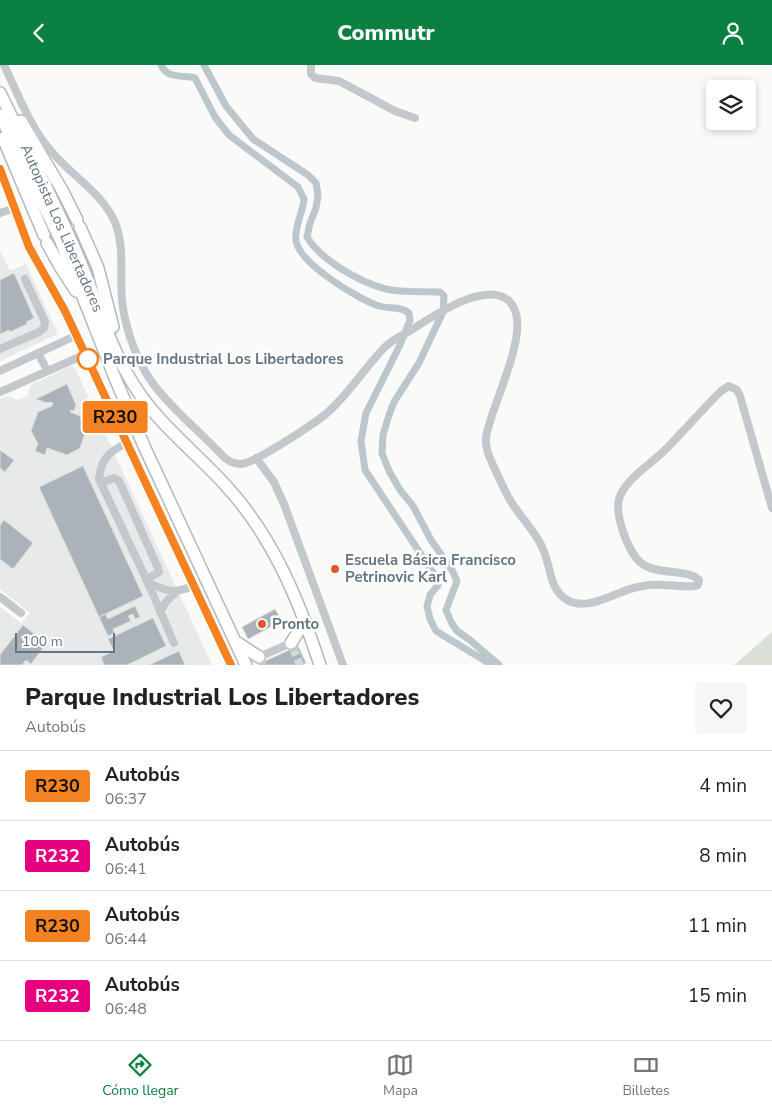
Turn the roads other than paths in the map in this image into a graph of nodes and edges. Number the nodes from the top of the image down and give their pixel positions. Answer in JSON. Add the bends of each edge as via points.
{"nodes":[{"id":1,"x":4,"y":65,"type":"edge"},
{"id":2,"x":311,"y":65,"type":"edge"},
{"id":3,"x":0,"y":88,"type":"edge"},
{"id":4,"x":0,"y":93,"type":"edge"},
{"id":5,"x":0,"y":115,"type":"edge"},
{"id":6,"x":415,"y":117,"type":"dead end"},
{"id":7,"x":0,"y":132,"type":"edge"},
{"id":8,"x":0,"y":169,"type":"edge"},
{"id":9,"x":15,"y":208,"type":"junction"},
{"id":10,"x":0,"y":213,"type":"edge"},
{"id":11,"x":25,"y":279,"type":"dead end"},
{"id":12,"x":91,"y":315,"type":"junction"},
{"id":13,"x":77,"y":335,"type":"junction"},
{"id":14,"x":0,"y":349,"type":"edge"},
{"id":15,"x":38,"y":353,"type":"junction"},
{"id":16,"x":86,"y":354,"type":"junction"},
{"id":17,"x":46,"y":370,"type":"junction"},
{"id":18,"x":0,"y":371,"type":"edge"},
{"id":19,"x":137,"y":391,"type":"junction"},
{"id":20,"x":0,"y":392,"type":"edge"},
{"id":21,"x":127,"y":443,"type":"junction"},
{"id":22,"x":256,"y":458,"type":"junction"},
{"id":23,"x":101,"y":483,"type":"junction"},
{"id":24,"x":772,"y":508,"type":"edge"},
{"id":25,"x":147,"y":581,"type":"junction"},
{"id":26,"x":194,"y":586,"type":"junction"},
{"id":27,"x":176,"y":592,"type":"junction"},
{"id":28,"x":0,"y":597,"type":"edge"},
{"id":29,"x":160,"y":612,"type":"junction"},
{"id":30,"x":22,"y":613,"type":"dead end"},
{"id":31,"x":305,"y":621,"type":"junction"},
{"id":32,"x":235,"y":641,"type":"junction"},
{"id":33,"x":174,"y":643,"type":"dead end"},
{"id":34,"x":292,"y":646,"type":"joint"},
{"id":35,"x":261,"y":661,"type":"edge"},
{"id":36,"x":231,"y":665,"type":"edge"},
{"id":37,"x":246,"y":665,"type":"edge"},
{"id":38,"x":320,"y":665,"type":"edge"},
{"id":39,"x":344,"y":665,"type":"edge"}],
"edges":[{"from":1,"to":22,"type":"street","via":[[43,142],[98,197],[114,219],[120,243],[124,315],[150,379],[227,460],[241,464]]},
{"from":2,"to":6,"type":"street","via":[[311,74],[315,78],[339,81],[395,111]]},
{"from":3,"to":19,"type":"highway","name":"Autopista Los Libertadores","via":[[59,185],[78,223],[98,268],[114,331]]},
{"from":4,"to":19,"type":"highway","name":"Autopista Los Libertadores","via":[[63,221],[116,352]]},
{"from":5,"to":12,"type":"highway","name":"Autopista Los Libertadores","via":[[56,232]]},
{"from":7,"to":12,"type":"highway","name":"Autopista Los Libertadores","via":[[46,239]]},
{"from":8,"to":9,"type":"street"},
{"from":9,"to":10,"type":"street"},
{"from":9,"to":13,"type":"street","via":[[29,247]]},
{"from":11,"to":14,"type":"street","via":[[45,325],[39,332]]},
{"from":12,"to":32,"type":"highway","name":"Autopista Los Libertadores","via":[[153,467]]},
{"from":13,"to":15,"type":"street"},
{"from":13,"to":16,"type":"street"},
{"from":15,"to":17,"type":"street"},
{"from":15,"to":18,"type":"street"},
{"from":16,"to":17,"type":"street"},
{"from":16,"to":21,"type":"street"},
{"from":17,"to":20,"type":"street"},
{"from":19,"to":31,"type":"highway","name":"Autopista Los Libertadores","via":[[164,425],[216,475],[254,520],[279,561]]},
{"from":21,"to":23,"type":"street","via":[[109,454],[100,469]]},
{"from":21,"to":26,"type":"street"},
{"from":22,"to":24,"type":"street","via":[[312,424],[340,400],[386,345],[446,307],[479,296],[501,296],[518,314],[516,341],[486,438],[486,449],[514,507],[544,551],[559,593],[578,604],[650,585],[698,585],[699,580],[694,576],[652,569],[634,556],[625,538],[618,505],[632,481],[729,386],[740,396]]},
{"from":22,"to":39,"type":"street","via":[[284,504]]},
{"from":23,"to":25,"type":"street"},
{"from":23,"to":25,"type":"street","via":[[114,478],[120,483],[158,568],[158,572]]},
{"from":25,"to":27,"type":"street"},
{"from":25,"to":29,"type":"street"},
{"from":26,"to":27,"type":"street"},
{"from":26,"to":36,"type":"street"},
{"from":27,"to":29,"type":"street"},
{"from":28,"to":30,"type":"street"},
{"from":29,"to":33,"type":"street"},
{"from":31,"to":34,"type":"highway"},
{"from":31,"to":38,"type":"highway","name":"Autopista Los Libertadores"},
{"from":32,"to":35,"type":"highway"},
{"from":32,"to":37,"type":"highway","name":"Autopista Los Libertadores"},
{"from":34,"to":35,"type":"street"}]}
